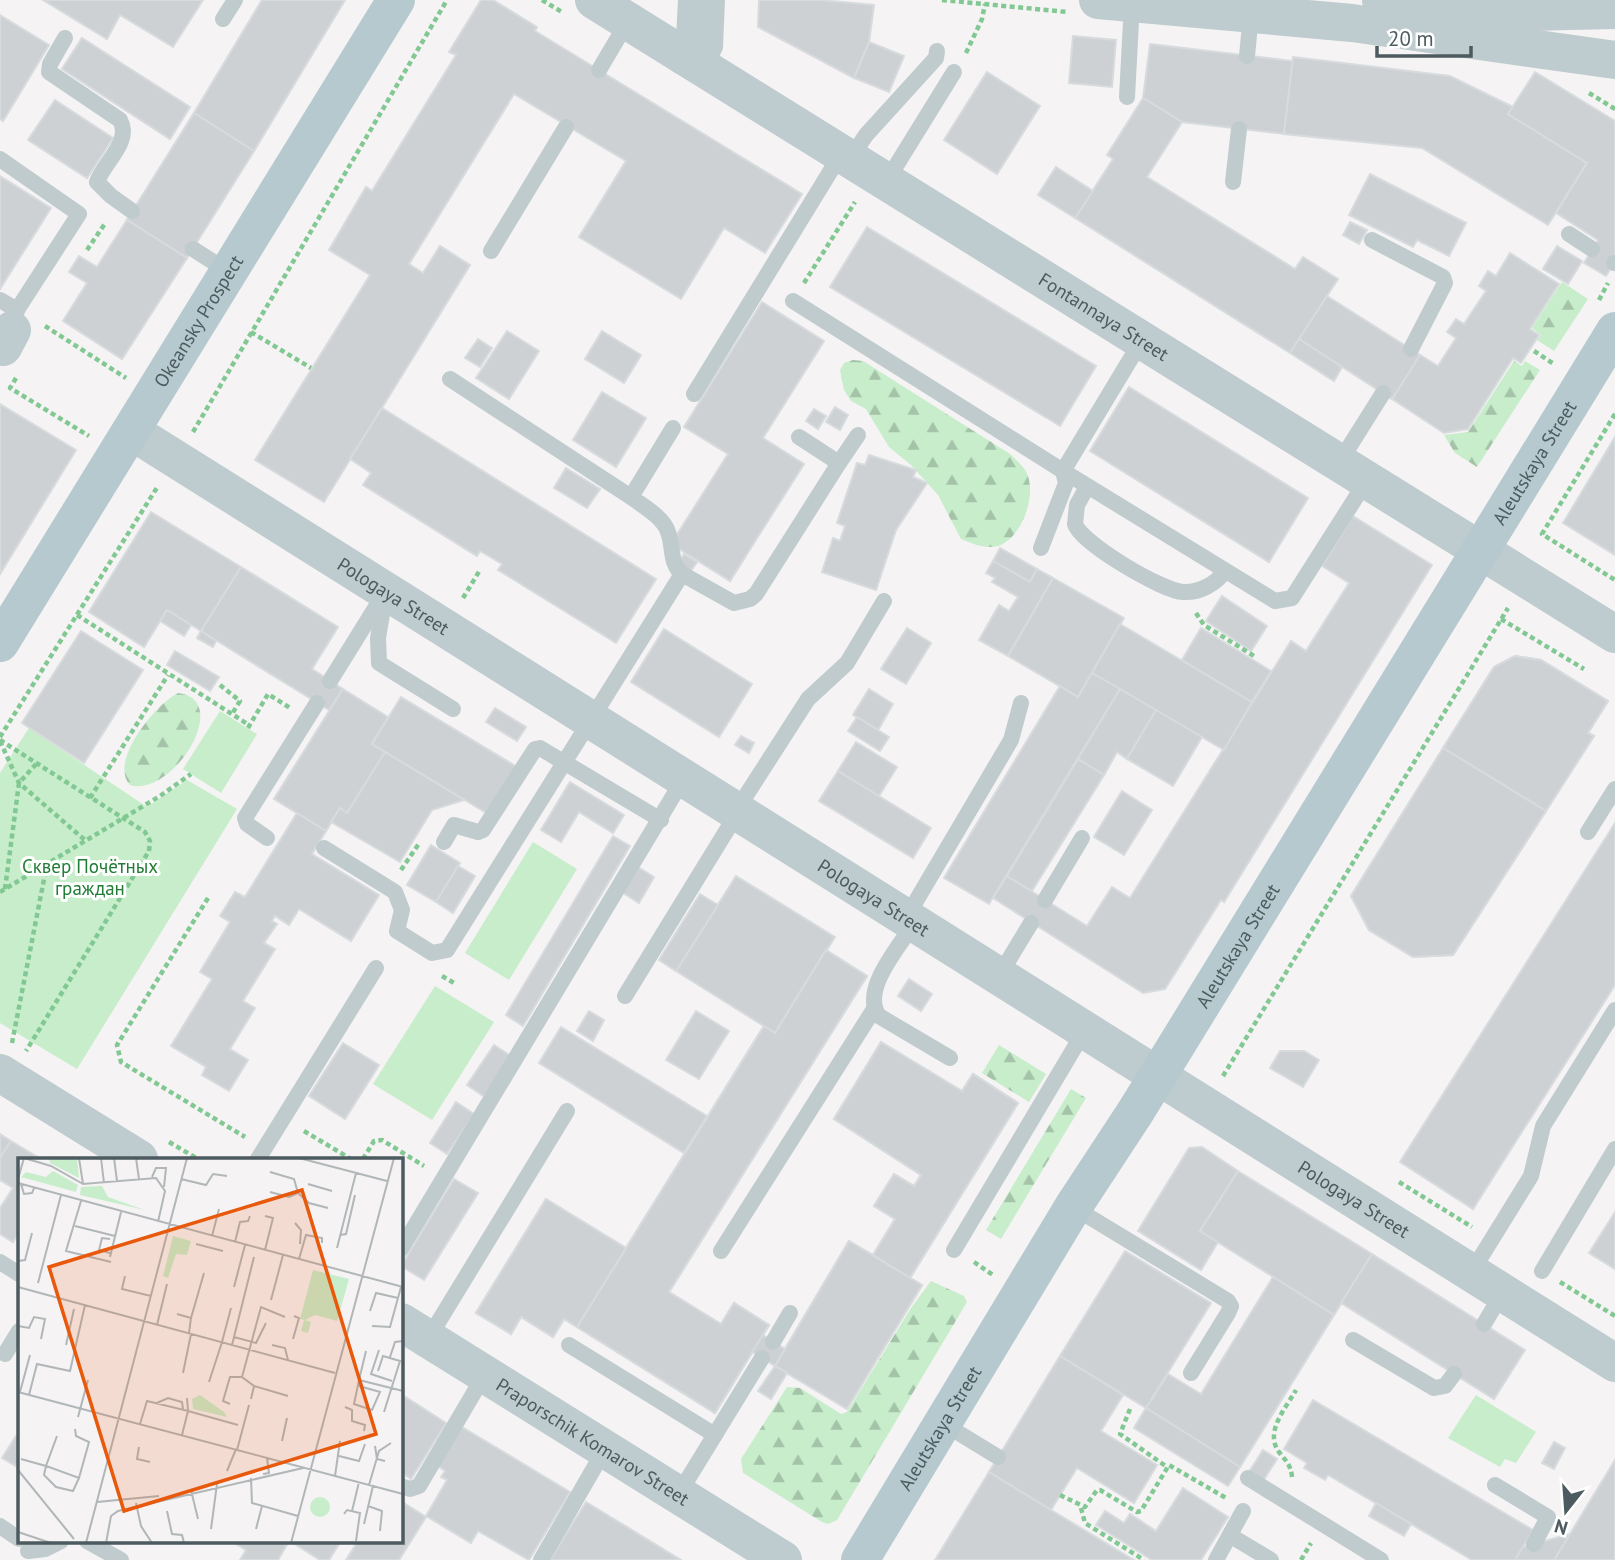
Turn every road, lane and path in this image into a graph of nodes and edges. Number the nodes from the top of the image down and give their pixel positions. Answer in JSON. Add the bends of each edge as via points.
{"nodes":[{"id":1,"x":235,"y":0,"type":"edge"},
{"id":2,"x":396,"y":0,"type":"edge"},
{"id":3,"x":447,"y":0,"type":"edge"},
{"id":4,"x":594,"y":0,"type":"edge"},
{"id":5,"x":697,"y":0,"type":"edge"},
{"id":6,"x":717,"y":0,"type":"edge"},
{"id":7,"x":1115,"y":1,"type":"edge"},
{"id":8,"x":985,"y":4,"type":"dead end"},
{"id":9,"x":1183,"y":4,"type":"edge"},
{"id":10,"x":1615,"y":10,"type":"edge"},
{"id":11,"x":1362,"y":12,"type":"edge"},
{"id":12,"x":1251,"y":14,"type":"junction"},
{"id":13,"x":223,"y":19,"type":"dead end"},
{"id":14,"x":628,"y":21,"type":"junction"},
{"id":15,"x":1527,"y":24,"type":"edge"},
{"id":16,"x":65,"y":38,"type":"dead end"},
{"id":17,"x":972,"y":42,"type":"dead end"},
{"id":18,"x":937,"y":51,"type":"dead end"},
{"id":19,"x":1247,"y":56,"type":"dead end"},
{"id":20,"x":1615,"y":60,"type":"edge"},
{"id":21,"x":695,"y":62,"type":"junction"},
{"id":22,"x":599,"y":71,"type":"dead end"},
{"id":23,"x":954,"y":72,"type":"dead end"},
{"id":24,"x":1127,"y":97,"type":"dead end"},
{"id":25,"x":566,"y":127,"type":"dead end"},
{"id":26,"x":1240,"y":129,"type":"dead end"},
{"id":27,"x":846,"y":156,"type":"junction"},
{"id":28,"x":0,"y":159,"type":"edge"},
{"id":29,"x":1233,"y":182,"type":"dead end"},
{"id":30,"x":872,"y":189,"type":"junction"},
{"id":31,"x":132,"y":211,"type":"dead end"},
{"id":32,"x":110,"y":215,"type":"dead end"},
{"id":33,"x":1569,"y":234,"type":"dead end"},
{"id":34,"x":1372,"y":240,"type":"dead end"},
{"id":35,"x":193,"y":249,"type":"dead end"},
{"id":36,"x":1592,"y":249,"type":"dead end"},
{"id":37,"x":87,"y":250,"type":"dead end"},
{"id":38,"x":492,"y":251,"type":"dead end"},
{"id":39,"x":229,"y":272,"type":"junction"},
{"id":40,"x":793,"y":301,"type":"joint"},
{"id":41,"x":5,"y":330,"type":"edge"},
{"id":42,"x":1615,"y":331,"type":"edge"},
{"id":43,"x":251,"y":332,"type":"junction"},
{"id":44,"x":1142,"y":340,"type":"junction"},
{"id":45,"x":1411,"y":349,"type":"dead end"},
{"id":46,"x":1534,"y":351,"type":"dead end"},
{"id":47,"x":312,"y":368,"type":"dead end"},
{"id":48,"x":1560,"y":368,"type":"dead end"},
{"id":49,"x":126,"y":379,"type":"dead end"},
{"id":50,"x":450,"y":379,"type":"dead end"},
{"id":51,"x":10,"y":388,"type":"dead end"},
{"id":52,"x":1383,"y":393,"type":"dead end"},
{"id":53,"x":694,"y":394,"type":"dead end"},
{"id":54,"x":1615,"y":414,"type":"edge"},
{"id":55,"x":673,"y":429,"type":"dead end"},
{"id":56,"x":131,"y":431,"type":"junction"},
{"id":57,"x":858,"y":435,"type":"dead end"},
{"id":58,"x":89,"y":437,"type":"dead end"},
{"id":59,"x":799,"y":437,"type":"dead end"},
{"id":60,"x":175,"y":459,"type":"junction"},
{"id":61,"x":839,"y":463,"type":"junction"},
{"id":62,"x":1063,"y":471,"type":"junction"},
{"id":63,"x":1353,"y":471,"type":"junction"},
{"id":64,"x":1087,"y":486,"type":"junction"},
{"id":65,"x":631,"y":497,"type":"junction"},
{"id":66,"x":1041,"y":548,"type":"dead end"},
{"id":67,"x":1480,"y":550,"type":"junction"},
{"id":68,"x":480,"y":570,"type":"dead end"},
{"id":69,"x":1225,"y":571,"type":"junction"},
{"id":70,"x":682,"y":574,"type":"junction"},
{"id":71,"x":1615,"y":580,"type":"edge"},
{"id":72,"x":386,"y":591,"type":"junction"},
{"id":73,"x":1191,"y":592,"type":"junction"},
{"id":74,"x":884,"y":601,"type":"dead end"},
{"id":75,"x":457,"y":608,"type":"dead end"},
{"id":76,"x":77,"y":615,"type":"junction"},
{"id":77,"x":1615,"y":634,"type":"edge"},
{"id":78,"x":0,"y":643,"type":"edge"},
{"id":79,"x":1254,"y":656,"type":"dead end"},
{"id":80,"x":1584,"y":669,"type":"dead end"},
{"id":81,"x":168,"y":675,"type":"junction"},
{"id":82,"x":330,"y":681,"type":"dead end"},
{"id":83,"x":220,"y":685,"type":"dead end"},
{"id":84,"x":317,"y":703,"type":"dead end"},
{"id":85,"x":1021,"y":703,"type":"dead end"},
{"id":86,"x":453,"y":709,"type":"dead end"},
{"id":87,"x":295,"y":711,"type":"dead end"},
{"id":88,"x":232,"y":714,"type":"junction"},
{"id":89,"x":592,"y":720,"type":"junction"},
{"id":90,"x":0,"y":739,"type":"edge"},
{"id":91,"x":565,"y":762,"type":"junction"},
{"id":92,"x":37,"y":763,"type":"junction"},
{"id":93,"x":191,"y":774,"type":"dead end"},
{"id":94,"x":684,"y":778,"type":"junction"},
{"id":95,"x":19,"y":783,"type":"junction"},
{"id":96,"x":1615,"y":789,"type":"edge"},
{"id":97,"x":90,"y":798,"type":"junction"},
{"id":98,"x":737,"y":812,"type":"junction"},
{"id":99,"x":120,"y":817,"type":"junction"},
{"id":100,"x":660,"y":820,"type":"junction"},
{"id":101,"x":1588,"y":832,"type":"dead end"},
{"id":102,"x":267,"y":838,"type":"dead end"},
{"id":103,"x":1082,"y":838,"type":"dead end"},
{"id":104,"x":86,"y":841,"type":"junction"},
{"id":105,"x":444,"y":842,"type":"joint"},
{"id":106,"x":324,"y":848,"type":"dead end"},
{"id":107,"x":47,"y":864,"type":"junction"},
{"id":108,"x":390,"y":888,"type":"junction"},
{"id":109,"x":3,"y":891,"type":"edge"},
{"id":110,"x":208,"y":898,"type":"dead end"},
{"id":111,"x":1045,"y":900,"type":"dead end"},
{"id":112,"x":910,"y":920,"type":"junction"},
{"id":113,"x":1031,"y":923,"type":"dead end"},
{"id":114,"x":376,"y":968,"type":"dead end"},
{"id":115,"x":999,"y":976,"type":"junction"},
{"id":116,"x":625,"y":996,"type":"dead end"},
{"id":117,"x":874,"y":1009,"type":"junction"},
{"id":118,"x":1615,"y":1010,"type":"edge"},
{"id":119,"x":1085,"y":1030,"type":"junction"},
{"id":120,"x":12,"y":1058,"type":"edge"},
{"id":121,"x":950,"y":1058,"type":"dead end"},
{"id":122,"x":1224,"y":1074,"type":"dead end"},
{"id":123,"x":1158,"y":1076,"type":"junction"},
{"id":124,"x":568,"y":1111,"type":"dead end"},
{"id":125,"x":294,"y":1125,"type":"dead end"},
{"id":126,"x":1615,"y":1149,"type":"edge"},
{"id":127,"x":261,"y":1154,"type":"edge"},
{"id":128,"x":138,"y":1158,"type":"edge"},
{"id":129,"x":349,"y":1158,"type":"edge"},
{"id":130,"x":364,"y":1158,"type":"edge"},
{"id":131,"x":444,"y":1178,"type":"junction"},
{"id":132,"x":1073,"y":1207,"type":"junction"},
{"id":133,"x":402,"y":1247,"type":"edge"},
{"id":134,"x":954,"y":1250,"type":"joint"},
{"id":135,"x":721,"y":1251,"type":"dead end"},
{"id":136,"x":0,"y":1262,"type":"edge"},
{"id":137,"x":1542,"y":1271,"type":"dead end"},
{"id":138,"x":18,"y":1273,"type":"edge"},
{"id":139,"x":1487,"y":1283,"type":"junction"},
{"id":140,"x":1024,"y":1292,"type":"junction"},
{"id":141,"x":790,"y":1313,"type":"dead end"},
{"id":142,"x":1484,"y":1324,"type":"dead end"},
{"id":143,"x":414,"y":1330,"type":"edge"},
{"id":144,"x":18,"y":1333,"type":"edge"},
{"id":145,"x":1353,"y":1340,"type":"dead end"},
{"id":146,"x":773,"y":1342,"type":"dead end"},
{"id":147,"x":569,"y":1345,"type":"dead end"},
{"id":148,"x":5,"y":1354,"type":"dead end"},
{"id":149,"x":762,"y":1358,"type":"dead end"},
{"id":150,"x":1615,"y":1363,"type":"edge"},
{"id":151,"x":1191,"y":1373,"type":"dead end"},
{"id":152,"x":485,"y":1374,"type":"junction"},
{"id":153,"x":1454,"y":1374,"type":"dead end"},
{"id":154,"x":1296,"y":1390,"type":"dead end"},
{"id":155,"x":1130,"y":1409,"type":"dead end"},
{"id":156,"x":944,"y":1424,"type":"junction"},
{"id":157,"x":715,"y":1435,"type":"junction"},
{"id":158,"x":605,"y":1449,"type":"junction"},
{"id":159,"x":998,"y":1457,"type":"dead end"},
{"id":160,"x":1167,"y":1467,"type":"junction"},
{"id":161,"x":1248,"y":1478,"type":"dead end"},
{"id":162,"x":1495,"y":1485,"type":"dead end"},
{"id":163,"x":402,"y":1486,"type":"edge"},
{"id":164,"x":678,"y":1495,"type":"junction"},
{"id":165,"x":1060,"y":1495,"type":"dead end"},
{"id":166,"x":1283,"y":1501,"type":"junction"},
{"id":167,"x":1081,"y":1508,"type":"junction"},
{"id":168,"x":1243,"y":1511,"type":"joint"},
{"id":169,"x":0,"y":1527,"type":"edge"},
{"id":170,"x":1231,"y":1536,"type":"junction"},
{"id":171,"x":59,"y":1542,"type":"edge"},
{"id":172,"x":89,"y":1542,"type":"edge"},
{"id":173,"x":1534,"y":1544,"type":"dead end"},
{"id":174,"x":24,"y":1548,"type":"edge"},
{"id":175,"x":1309,"y":1548,"type":"dead end"},
{"id":176,"x":121,"y":1560,"type":"edge"},
{"id":177,"x":541,"y":1560,"type":"edge"},
{"id":178,"x":783,"y":1560,"type":"edge"},
{"id":179,"x":860,"y":1560,"type":"edge"},
{"id":180,"x":1144,"y":1560,"type":"edge"},
{"id":181,"x":1216,"y":1560,"type":"edge"},
{"id":182,"x":1271,"y":1560,"type":"edge"},
{"id":183,"x":1301,"y":1560,"type":"edge"},
{"id":184,"x":1381,"y":1560,"type":"edge"}],
"edges":[{"from":1,"to":13,"type":"lane"},
{"from":2,"to":39,"type":"main road","name":"Okeansky Prospect"},
{"from":3,"to":43,"type":"path"},
{"from":4,"to":14,"type":"main road","name":"Fontannaya Street"},
{"from":5,"to":21,"type":"main road"},
{"from":6,"to":21,"type":"lane","via":[[715,47]]},
{"from":7,"to":9,"type":"main road"},
{"from":7,"to":24,"type":"lane"},
{"from":8,"to":17,"type":"path"},
{"from":9,"to":12,"type":"main road"},
{"from":10,"to":15,"type":"main road"},
{"from":11,"to":12,"type":"main road"},
{"from":11,"to":15,"type":"main road"},
{"from":12,"to":19,"type":"lane"},
{"from":14,"to":21,"type":"main road","name":"Fontannaya Street"},
{"from":14,"to":22,"type":"lane"},
{"from":15,"to":20,"type":"main road"},
{"from":16,"to":31,"type":"lane","via":[[49,72],[124,126],[121,142],[97,182]]},
{"from":18,"to":27,"type":"lane","via":[[936,58]]},
{"from":21,"to":27,"type":"main road","name":"Fontannaya Street"},
{"from":23,"to":30,"type":"lane"},
{"from":25,"to":38,"type":"lane"},
{"from":26,"to":29,"type":"lane"},
{"from":27,"to":30,"type":"main road","name":"Fontannaya Street"},
{"from":27,"to":53,"type":"lane"},
{"from":28,"to":41,"type":"lane","via":[[79,214]]},
{"from":30,"to":40,"type":"path"},
{"from":30,"to":44,"type":"main road","name":"Fontannaya Street"},
{"from":32,"to":37,"type":"path"},
{"from":33,"to":36,"type":"lane"},
{"from":34,"to":45,"type":"lane","via":[[1443,277],[1445,283]]},
{"from":35,"to":39,"type":"lane"},
{"from":39,"to":56,"type":"main road","name":"Okeansky Prospect"},
{"from":40,"to":62,"type":"lane"},
{"from":41,"to":49,"type":"path","via":[[24,338],[36,320]]},
{"from":42,"to":67,"type":"main road","name":"Aleutskaya Street"},
{"from":43,"to":47,"type":"path"},
{"from":43,"to":60,"type":"path"},
{"from":44,"to":62,"type":"lane"},
{"from":44,"to":63,"type":"main road","name":"Fontannaya Street"},
{"from":46,"to":48,"type":"path"},
{"from":50,"to":65,"type":"lane"},
{"from":51,"to":58,"type":"path"},
{"from":52,"to":63,"type":"lane"},
{"from":54,"to":71,"type":"path","via":[[1542,534]]},
{"from":55,"to":65,"type":"lane"},
{"from":56,"to":60,"type":"main road","name":"Pologaya Street"},
{"from":56,"to":78,"type":"main road","name":"Okeansky Prospect"},
{"from":57,"to":61,"type":"lane"},
{"from":59,"to":61,"type":"lane"},
{"from":60,"to":72,"type":"main road","name":"Pologaya Street"},
{"from":60,"to":76,"type":"path"},
{"from":61,"to":70,"type":"lane","via":[[750,599],[734,603]]},
{"from":62,"to":64,"type":"lane"},
{"from":62,"to":66,"type":"lane","via":[[1066,483]]},
{"from":63,"to":67,"type":"main road","name":"Fontannaya Street"},
{"from":63,"to":69,"type":"lane","via":[[1292,598],[1275,601]]},
{"from":64,"to":69,"type":"lane"},
{"from":64,"to":73,"type":"lane","via":[[1077,505],[1077,532],[1170,590]]},
{"from":65,"to":70,"type":"lane","via":[[662,521],[674,566]]},
{"from":67,"to":77,"type":"main road","name":"Fontannaya Street"},
{"from":67,"to":123,"type":"main road","name":"Aleutskaya Street"},
{"from":68,"to":75,"type":"path"},
{"from":69,"to":73,"type":"lane","via":[[1209,586]]},
{"from":70,"to":89,"type":"lane"},
{"from":72,"to":82,"type":"lane"},
{"from":72,"to":86,"type":"lane","via":[[379,663]]},
{"from":72,"to":89,"type":"main road","name":"Pologaya Street"},
{"from":73,"to":79,"type":"path","via":[[1204,625]]},
{"from":74,"to":98,"type":"lane","via":[[847,663],[808,699]]},
{"from":76,"to":81,"type":"path"},
{"from":76,"to":90,"type":"path"},
{"from":80,"to":122,"type":"path","via":[[1501,619]]},
{"from":81,"to":88,"type":"path"},
{"from":81,"to":97,"type":"path"},
{"from":83,"to":88,"type":"path","via":[[240,701]]},
{"from":84,"to":102,"type":"lane","via":[[245,818]]},
{"from":85,"to":112,"type":"lane","via":[[1011,740]]},
{"from":87,"to":88,"type":"path","via":[[268,694],[248,726]]},
{"from":89,"to":91,"type":"lane"},
{"from":89,"to":94,"type":"main road","name":"Pologaya Street"},
{"from":90,"to":92,"type":"path"},
{"from":90,"to":95,"type":"path"},
{"from":91,"to":100,"type":"lane"},
{"from":91,"to":105,"type":"lane","via":[[535,749],[483,830],[454,825]]},
{"from":91,"to":108,"type":"lane","via":[[447,950],[432,953],[397,932],[402,910]]},
{"from":92,"to":95,"type":"path"},
{"from":92,"to":97,"type":"path"},
{"from":93,"to":99,"type":"path"},
{"from":94,"to":98,"type":"main road","name":"Pologaya Street"},
{"from":94,"to":100,"type":"lane"},
{"from":95,"to":104,"type":"path"},
{"from":95,"to":109,"type":"path"},
{"from":96,"to":101,"type":"lane"},
{"from":97,"to":99,"type":"path"},
{"from":98,"to":112,"type":"main road","name":"Pologaya Street"},
{"from":98,"to":116,"type":"lane"},
{"from":99,"to":104,"type":"path"},
{"from":99,"to":120,"type":"path","via":[[145,832],[149,851]]},
{"from":100,"to":131,"type":"lane"},
{"from":103,"to":111,"type":"lane"},
{"from":104,"to":107,"type":"path"},
{"from":105,"to":108,"type":"path","via":[[430,832],[424,835]]},
{"from":106,"to":108,"type":"lane"},
{"from":107,"to":109,"type":"path"},
{"from":107,"to":120,"type":"path"},
{"from":110,"to":127,"type":"path","via":[[117,1045],[117,1054],[121,1062]]},
{"from":112,"to":115,"type":"main road","name":"Pologaya Street"},
{"from":112,"to":117,"type":"lane","via":[[878,983]]},
{"from":113,"to":115,"type":"lane"},
{"from":114,"to":127,"type":"lane"},
{"from":115,"to":119,"type":"main road","name":"Pologaya Street"},
{"from":117,"to":121,"type":"lane"},
{"from":117,"to":135,"type":"lane"},
{"from":118,"to":139,"type":"lane","via":[[1544,1126],[1531,1176]]},
{"from":119,"to":123,"type":"main road","name":"Pologaya Street"},
{"from":119,"to":134,"type":"lane"},
{"from":120,"to":128,"type":"main road"},
{"from":123,"to":132,"type":"main road","name":"Aleutskaya Street"},
{"from":123,"to":139,"type":"main road","name":"Pologaya Street"},
{"from":124,"to":143,"type":"lane"},
{"from":125,"to":129,"type":"path"},
{"from":126,"to":137,"type":"lane"},
{"from":130,"to":131,"type":"path","via":[[374,1140],[382,1140]]},
{"from":131,"to":133,"type":"lane"},
{"from":132,"to":140,"type":"main road","name":"Aleutskaya Street"},
{"from":132,"to":151,"type":"lane","via":[[1228,1301],[1228,1314]]},
{"from":134,"to":140,"type":"path"},
{"from":136,"to":138,"type":"lane"},
{"from":139,"to":142,"type":"lane"},
{"from":139,"to":150,"type":"main road","name":"Pologaya Street"},
{"from":140,"to":156,"type":"main road","name":"Aleutskaya Street"},
{"from":141,"to":146,"type":"lane"},
{"from":143,"to":152,"type":"main road","name":"Praporschik Komarov Street"},
{"from":144,"to":148,"type":"lane"},
{"from":145,"to":153,"type":"lane","via":[[1434,1388],[1444,1386]]},
{"from":147,"to":157,"type":"lane"},
{"from":149,"to":157,"type":"lane"},
{"from":152,"to":158,"type":"main road","name":"Praporschik Komarov Street"},
{"from":152,"to":163,"type":"lane","via":[[419,1486]]},
{"from":154,"to":166,"type":"path","via":[[1274,1433],[1276,1448],[1292,1472]]},
{"from":155,"to":160,"type":"path","via":[[1120,1429],[1123,1438]]},
{"from":156,"to":159,"type":"lane"},
{"from":156,"to":179,"type":"main road","name":"Aleutskaya Street"},
{"from":157,"to":164,"type":"lane"},
{"from":158,"to":164,"type":"main road","name":"Praporschik Komarov Street"},
{"from":158,"to":177,"type":"lane"},
{"from":160,"to":167,"type":"path","via":[[1140,1511],[1100,1490]]},
{"from":160,"to":168,"type":"path"},
{"from":161,"to":166,"type":"lane"},
{"from":162,"to":173,"type":"lane","via":[[1548,1517]]},
{"from":164,"to":178,"type":"main road","name":"Praporschik Komarov Street"},
{"from":165,"to":167,"type":"path"},
{"from":166,"to":184,"type":"lane"},
{"from":167,"to":180,"type":"path","via":[[1085,1523]]},
{"from":168,"to":170,"type":"lane"},
{"from":169,"to":174,"type":"lane"},
{"from":170,"to":181,"type":"lane"},
{"from":170,"to":182,"type":"lane"},
{"from":171,"to":174,"type":"lane","via":[[45,1549]]},
{"from":172,"to":176,"type":"lane"},
{"from":175,"to":183,"type":"path"}]}
